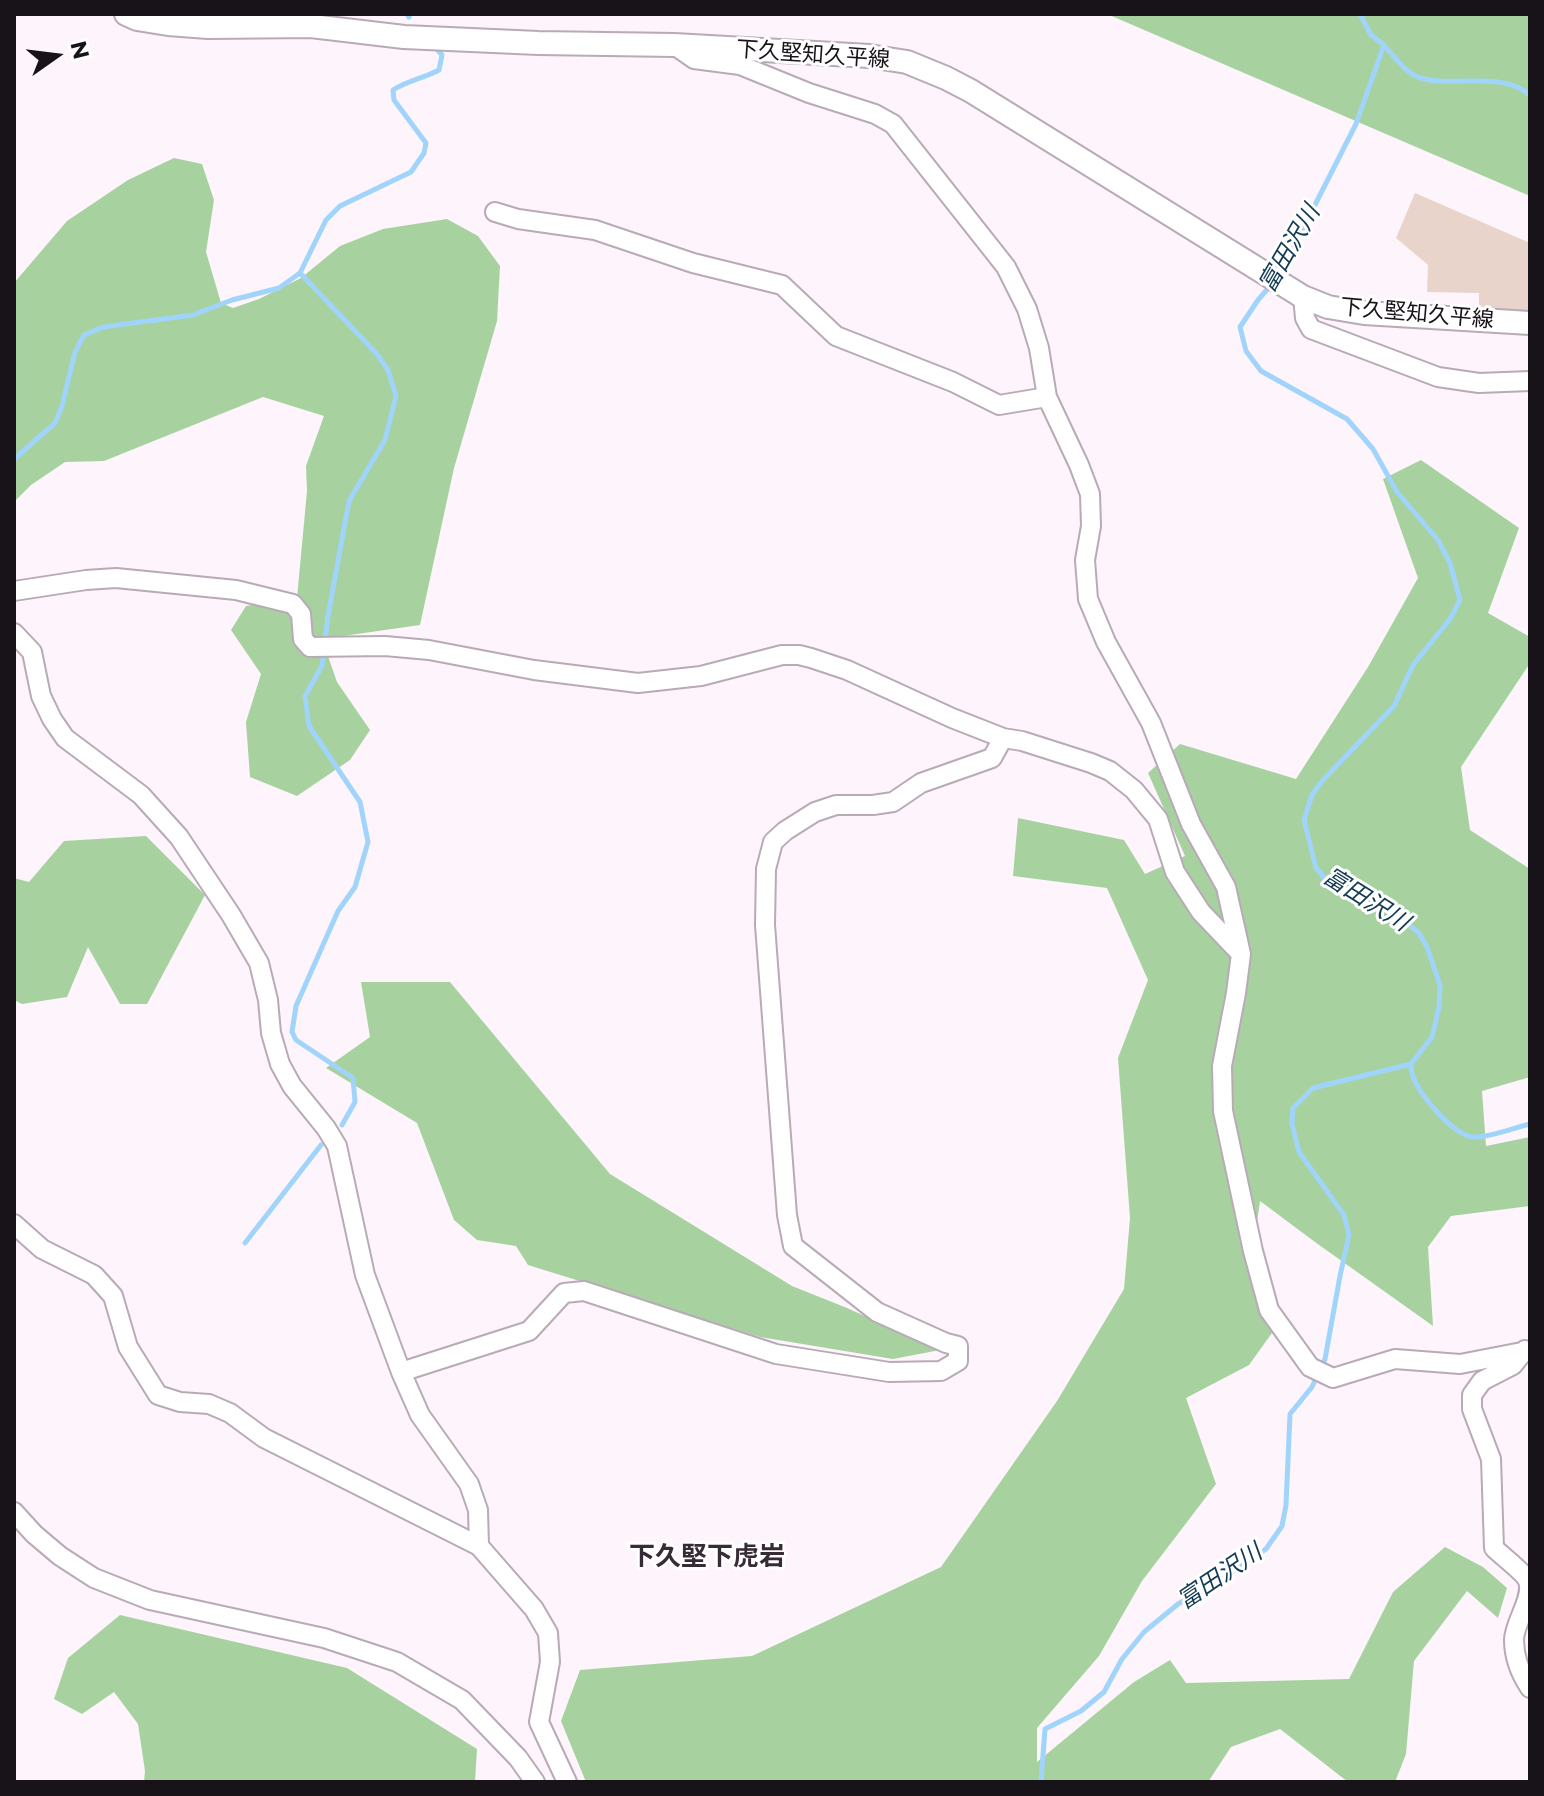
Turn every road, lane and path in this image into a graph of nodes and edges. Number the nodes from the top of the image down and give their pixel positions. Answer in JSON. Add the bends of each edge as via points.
{"nodes":[{"id":1,"x":126,"y":14,"type":"edge"},
{"id":2,"x":309,"y":20,"type":"edge"},
{"id":3,"x":674,"y":45,"type":"junction"},
{"id":4,"x":495,"y":212,"type":"dead end"},
{"id":5,"x":1296,"y":293,"type":"junction"},
{"id":6,"x":1530,"y":323,"type":"edge"},
{"id":7,"x":1530,"y":381,"type":"edge"},
{"id":8,"x":1047,"y":397,"type":"junction"},
{"id":9,"x":14,"y":591,"type":"edge"},
{"id":10,"x":14,"y":633,"type":"edge"},
{"id":11,"x":1003,"y":738,"type":"junction"},
{"id":12,"x":1241,"y":954,"type":"junction"},
{"id":13,"x":14,"y":1224,"type":"edge"},
{"id":14,"x":1526,"y":1348,"type":"edge"},
{"id":15,"x":401,"y":1372,"type":"junction"},
{"id":16,"x":14,"y":1512,"type":"edge"},
{"id":17,"x":479,"y":1546,"type":"junction"},
{"id":18,"x":1530,"y":1688,"type":"edge"},
{"id":19,"x":535,"y":1782,"type":"edge"},
{"id":20,"x":567,"y":1782,"type":"edge"}],
"edges":[{"from":1,"to":2,"type":"main road","name":"下久堅知久平線","via":[[208,27]]},
{"from":2,"to":3,"type":"main road","name":"下久堅知久平線","via":[[404,37]]},
{"from":3,"to":5,"type":"main road","name":"下久堅知久平線","via":[[907,62],[971,91]]},
{"from":3,"to":8,"type":"street","via":[[694,59],[740,65],[893,124],[1006,267],[1027,309]]},
{"from":4,"to":8,"type":"street","via":[[595,230],[693,263],[782,285],[836,336],[999,405]]},
{"from":5,"to":6,"type":"main road","name":"下久堅知久平線","via":[[1328,307],[1364,313]]},
{"from":5,"to":7,"type":"street","via":[[1311,329],[1363,349],[1438,377],[1479,383]]},
{"from":8,"to":12,"type":"street","via":[[1090,494],[1088,599],[1151,723],[1191,824],[1226,887]]},
{"from":9,"to":11,"type":"street","via":[[116,578],[236,590],[293,604],[310,647],[429,650],[638,683],[799,655],[847,670]]},
{"from":10,"to":15,"type":"street","via":[[32,652],[41,696],[65,738],[141,795],[179,837],[259,963],[280,1064],[337,1146],[365,1275]]},
{"from":11,"to":12,"type":"street","via":[[1091,763],[1134,790],[1158,819],[1175,872],[1201,912]]},
{"from":11,"to":15,"type":"street","via":[[992,758],[921,783],[893,802],[836,805],[815,812],[773,842],[766,869],[768,973],[793,1246],[877,1312],[958,1346],[958,1361],[941,1371],[889,1372],[776,1354],[584,1291],[564,1293],[529,1331]]},
{"from":12,"to":14,"type":"street","via":[[1222,1066],[1223,1111],[1269,1310],[1310,1367],[1333,1378],[1395,1359],[1460,1364]]},
{"from":13,"to":17,"type":"street","via":[[42,1249],[94,1275],[113,1296],[128,1347],[158,1395],[230,1413],[264,1438]]},
{"from":14,"to":18,"type":"street","via":[[1513,1365],[1482,1381],[1472,1395],[1472,1409],[1491,1459],[1494,1548],[1527,1578],[1529,1593],[1514,1637],[1516,1662]]},
{"from":15,"to":17,"type":"street","via":[[420,1415],[469,1484],[478,1510]]},
{"from":16,"to":19,"type":"street","via":[[60,1556],[108,1584],[150,1600],[324,1638],[397,1662],[462,1700]]},
{"from":17,"to":20,"type":"street","via":[[548,1633],[550,1662],[539,1722]]}]}
